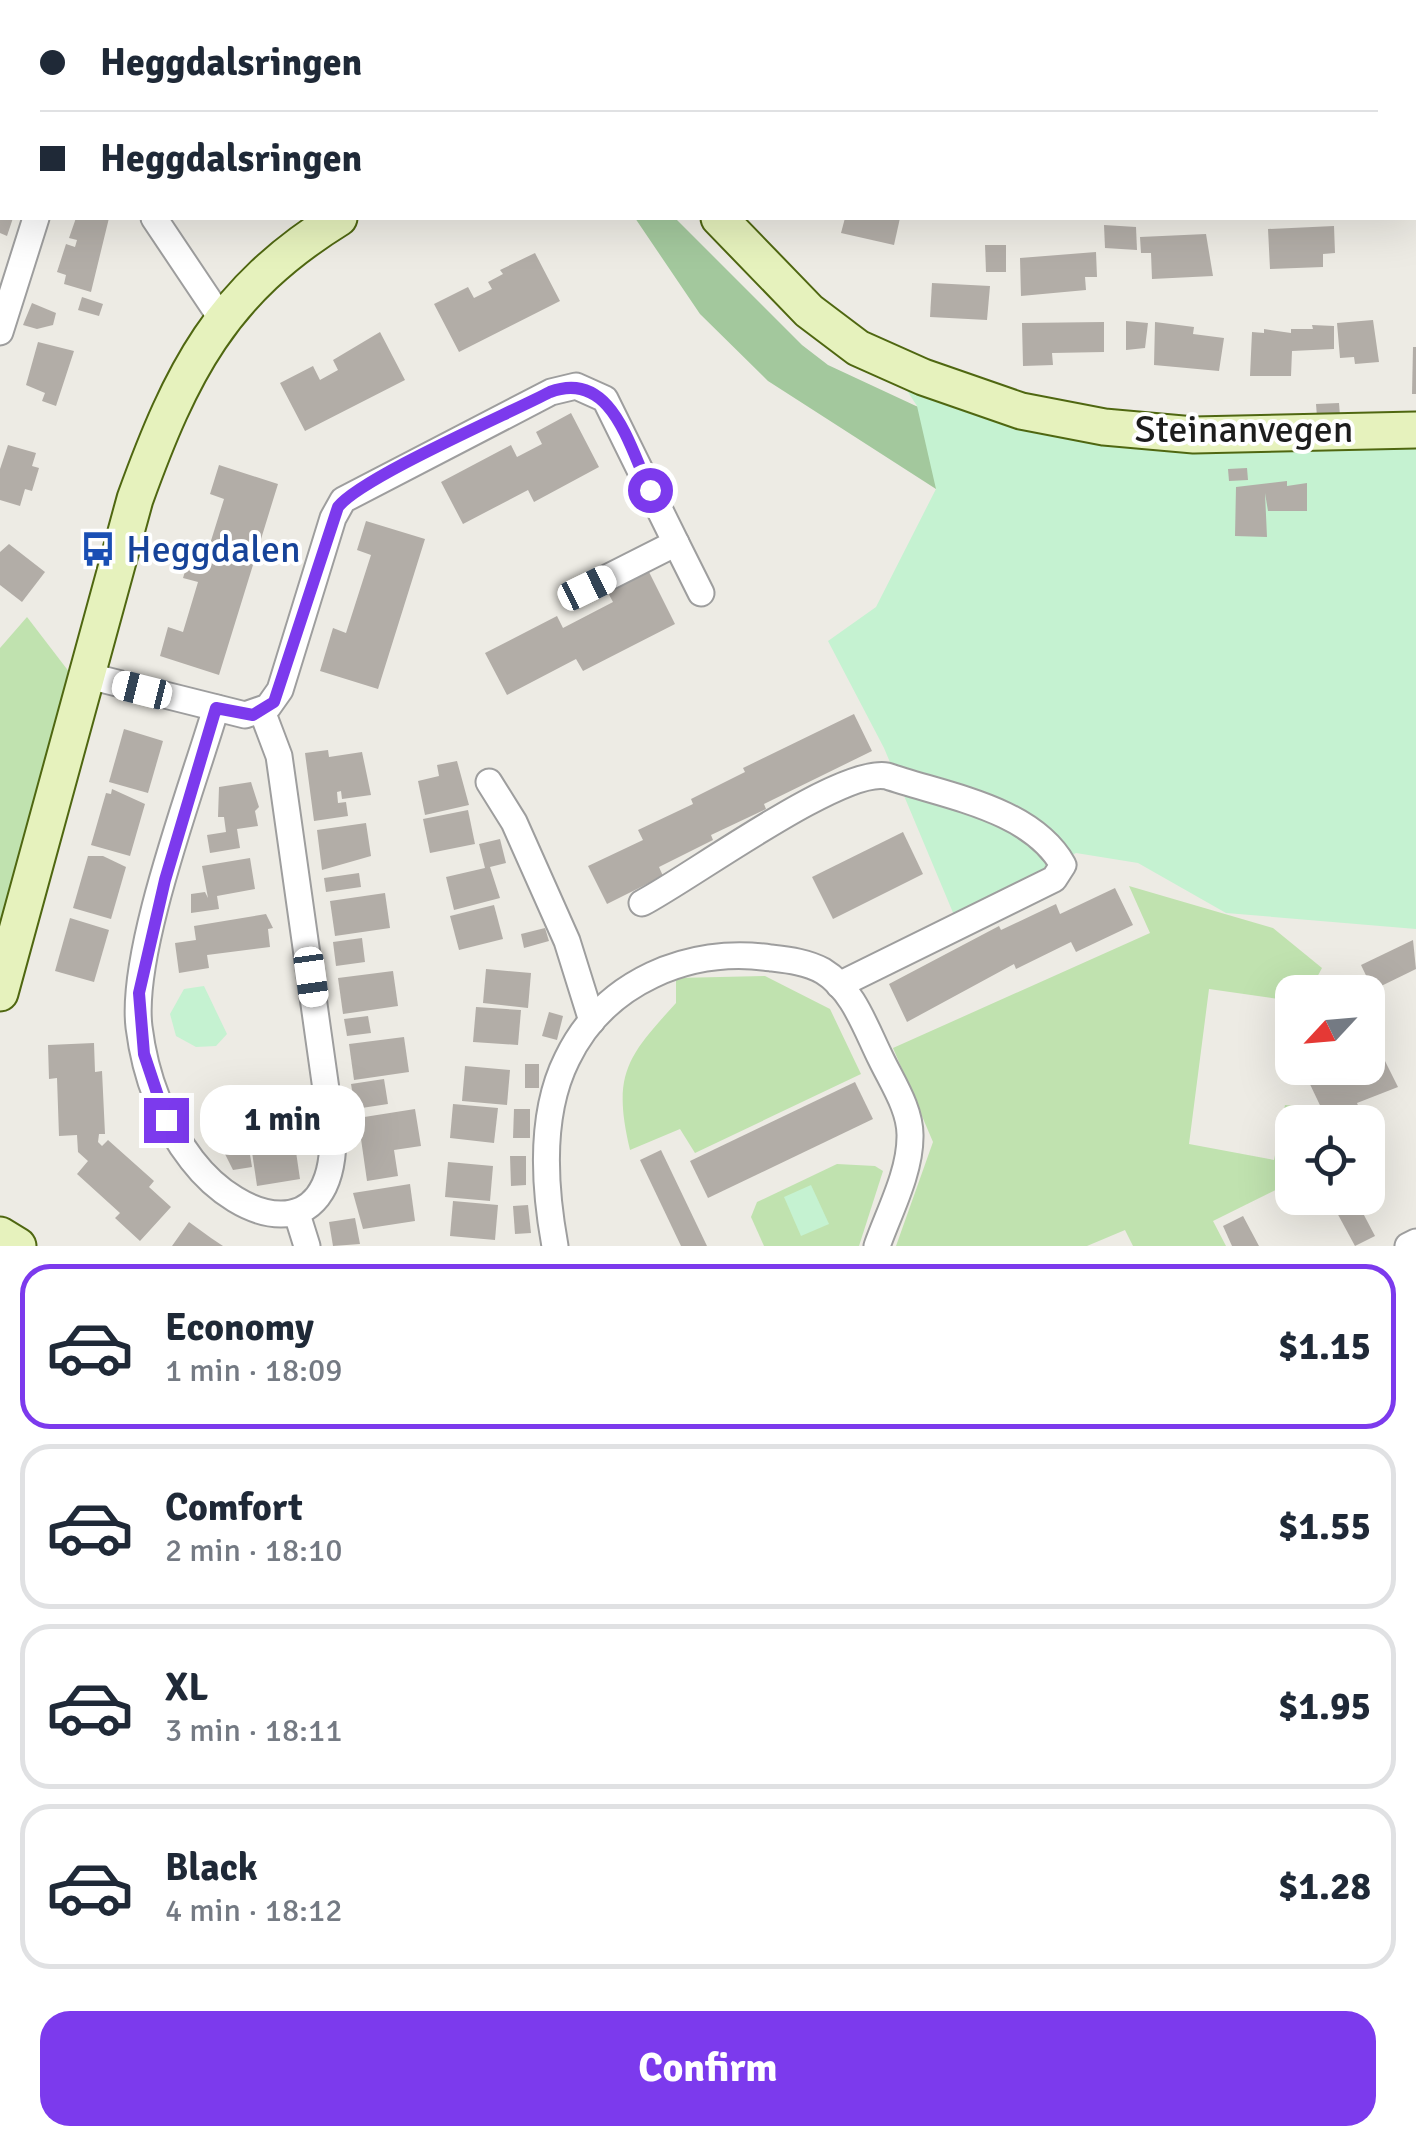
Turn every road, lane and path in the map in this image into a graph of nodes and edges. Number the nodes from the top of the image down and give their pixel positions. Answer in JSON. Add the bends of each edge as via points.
{"nodes":[{"id":1,"x":35,"y":220,"type":"edge"},
{"id":2,"x":155,"y":220,"type":"edge"},
{"id":3,"x":336,"y":220,"type":"edge"},
{"id":4,"x":721,"y":220,"type":"edge"},
{"id":5,"x":221,"y":318,"type":"junction"},
{"id":6,"x":0,"y":332,"type":"edge"},
{"id":7,"x":1416,"y":430,"type":"edge"},
{"id":8,"x":676,"y":543,"type":"junction"},
{"id":9,"x":587,"y":588,"type":"dead end"},
{"id":10,"x":702,"y":593,"type":"dead end"},
{"id":11,"x":89,"y":676,"type":"junction"},
{"id":12,"x":216,"y":708,"type":"junction"},
{"id":13,"x":262,"y":711,"type":"junction"},
{"id":14,"x":488,"y":782,"type":"dead end"},
{"id":15,"x":642,"y":903,"type":"dead end"},
{"id":16,"x":839,"y":985,"type":"junction"},
{"id":17,"x":0,"y":992,"type":"edge"},
{"id":18,"x":592,"y":1021,"type":"junction"},
{"id":19,"x":296,"y":1214,"type":"junction"},
{"id":20,"x":0,"y":1236,"type":"edge"},
{"id":21,"x":1416,"y":1242,"type":"edge"},
{"id":22,"x":18,"y":1246,"type":"edge"},
{"id":23,"x":307,"y":1246,"type":"edge"},
{"id":24,"x":555,"y":1246,"type":"edge"},
{"id":25,"x":877,"y":1246,"type":"edge"},
{"id":26,"x":1408,"y":1246,"type":"edge"}],
"edges":[{"from":1,"to":6,"type":"street"},
{"from":2,"to":5,"type":"street"},
{"from":3,"to":5,"type":"main road","via":[[285,253]]},
{"from":4,"to":7,"type":"main road","name":"Steinanvegen","via":[[832,332],[889,363],[1021,410],[1194,436]]},
{"from":5,"to":11,"type":"main road","via":[[156,441]]},
{"from":8,"to":9,"type":"street"},
{"from":8,"to":10,"type":"street"},
{"from":8,"to":13,"type":"street","via":[[605,399],[576,386],[550,392],[344,500],[280,690]]},
{"from":11,"to":12,"type":"street"},
{"from":11,"to":17,"type":"main road"},
{"from":12,"to":13,"type":"street","via":[[245,715]]},
{"from":12,"to":19,"type":"street","via":[[143,964],[138,1012],[144,1054],[166,1120],[212,1184],[251,1211]]},
{"from":13,"to":19,"type":"street","via":[[279,756],[333,1139],[325,1186]]},
{"from":14,"to":18,"type":"street","via":[[514,822],[567,941]]},
{"from":15,"to":16,"type":"street","via":[[867,775],[1013,820],[1037,832],[1056,853],[1062,865],[1054,879]]},
{"from":16,"to":18,"type":"street","via":[[803,963],[742,955],[701,959],[634,984]]},
{"from":16,"to":25,"type":"street","via":[[910,1126],[908,1153]]},
{"from":18,"to":24,"type":"street","via":[[567,1058],[553,1098],[547,1165]]},
{"from":19,"to":23,"type":"street"},
{"from":20,"to":22,"type":"main road"},
{"from":21,"to":26,"type":"street"}]}
